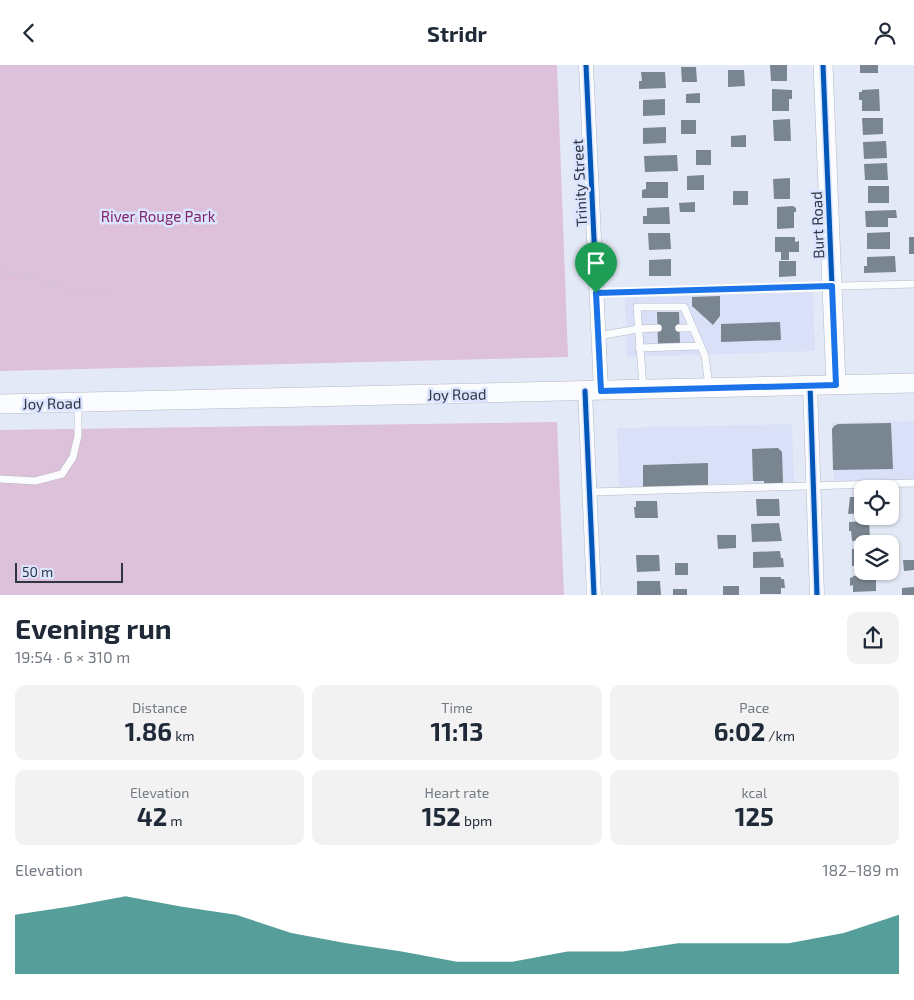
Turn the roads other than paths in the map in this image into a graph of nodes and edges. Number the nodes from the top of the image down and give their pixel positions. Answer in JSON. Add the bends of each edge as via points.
{"nodes":[{"id":1,"x":586,"y":65,"type":"edge"},
{"id":2,"x":823,"y":65,"type":"edge"},
{"id":3,"x":914,"y":284,"type":"edge"},
{"id":4,"x":832,"y":286,"type":"junction"},
{"id":5,"x":596,"y":293,"type":"junction"},
{"id":6,"x":693,"y":327,"type":"junction"},
{"id":7,"x":658,"y":328,"type":"dead end"},
{"id":8,"x":680,"y":328,"type":"dead end"},
{"id":9,"x":638,"y":329,"type":"junction"},
{"id":10,"x":598,"y":336,"type":"junction"},
{"id":11,"x":700,"y":347,"type":"junction"},
{"id":12,"x":639,"y":348,"type":"junction"},
{"id":13,"x":914,"y":383,"type":"edge"},
{"id":14,"x":810,"y":385,"type":"junction"},
{"id":15,"x":836,"y":385,"type":"junction"},
{"id":16,"x":709,"y":388,"type":"junction"},
{"id":17,"x":643,"y":390,"type":"junction"},
{"id":18,"x":593,"y":391,"type":"junction"},
{"id":19,"x":78,"y":402,"type":"junction"},
{"id":20,"x":0,"y":404,"type":"edge"},
{"id":21,"x":0,"y":479,"type":"edge"},
{"id":22,"x":914,"y":483,"type":"edge"},
{"id":23,"x":814,"y":486,"type":"junction"},
{"id":24,"x":591,"y":492,"type":"junction"},
{"id":25,"x":594,"y":595,"type":"edge"},
{"id":26,"x":817,"y":595,"type":"edge"}],
"edges":[{"from":1,"to":5,"type":"street","name":"Trinity Street"},
{"from":2,"to":4,"type":"main road","name":"Burt Road"},
{"from":3,"to":4,"type":"lane"},
{"from":4,"to":5,"type":"lane"},
{"from":4,"to":15,"type":"main road","name":"Burt Road"},
{"from":5,"to":10,"type":"street","name":"Trinity Street"},
{"from":6,"to":8,"type":"lane"},
{"from":6,"to":9,"type":"lane","via":[[684,307],[637,307]]},
{"from":6,"to":11,"type":"lane"},
{"from":7,"to":9,"type":"lane"},
{"from":9,"to":10,"type":"lane"},
{"from":9,"to":12,"type":"lane"},
{"from":10,"to":18,"type":"street","name":"Trinity Street"},
{"from":11,"to":12,"type":"lane"},
{"from":11,"to":16,"type":"lane","via":[[705,356]]},
{"from":12,"to":17,"type":"lane"},
{"from":13,"to":15,"type":"main road","name":"Joy Road"},
{"from":14,"to":15,"type":"main road","name":"Joy Road"},
{"from":14,"to":16,"type":"main road","name":"Joy Road"},
{"from":14,"to":23,"type":"street"},
{"from":16,"to":17,"type":"main road","name":"Joy Road"},
{"from":17,"to":18,"type":"main road","name":"Joy Road"},
{"from":18,"to":19,"type":"main road","name":"Joy Road"},
{"from":18,"to":24,"type":"street","name":"Trinity Street"},
{"from":19,"to":20,"type":"main road","name":"Joy Road"},
{"from":19,"to":21,"type":"lane","via":[[78,436],[73,457],[62,474],[35,481]]},
{"from":22,"to":23,"type":"lane"},
{"from":23,"to":24,"type":"lane"},
{"from":23,"to":26,"type":"street"},
{"from":24,"to":25,"type":"street","name":"Trinity Street"}]}
